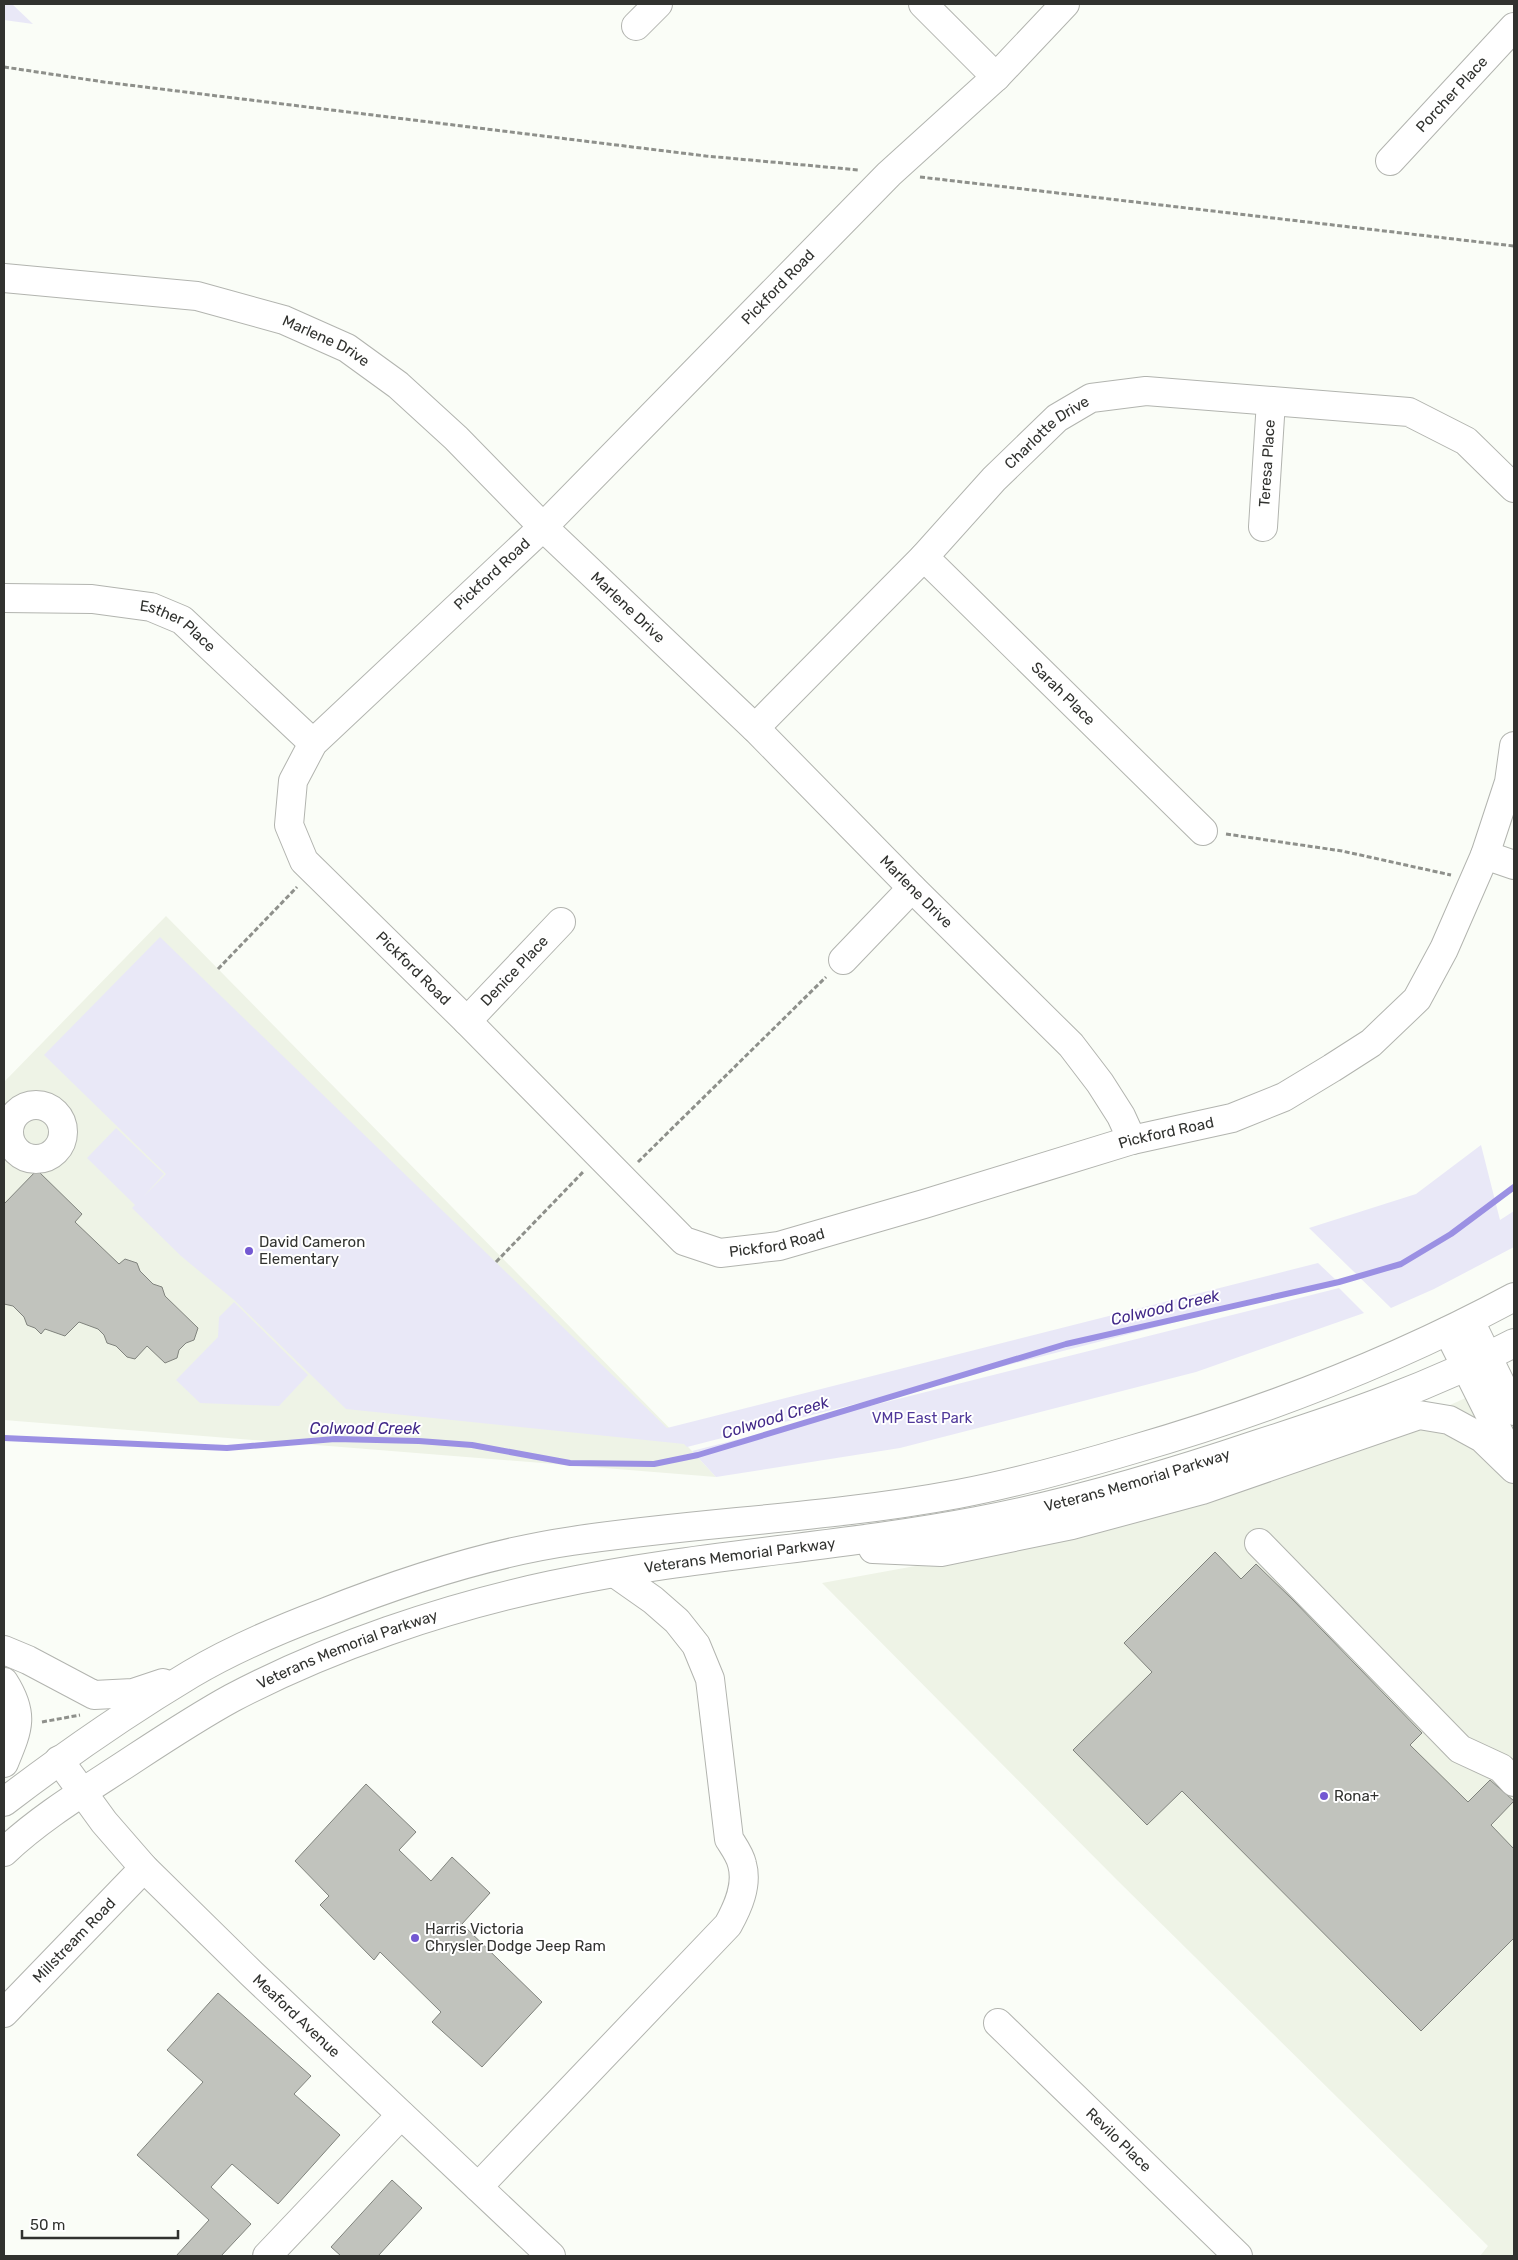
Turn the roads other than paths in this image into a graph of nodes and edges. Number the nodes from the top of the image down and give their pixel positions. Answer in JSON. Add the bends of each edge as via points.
{"nodes":[{"id":1,"x":658,"y":4,"type":"edge"},
{"id":2,"x":923,"y":4,"type":"edge"},
{"id":3,"x":1065,"y":4,"type":"edge"},
{"id":4,"x":636,"y":26,"type":"dead end"},
{"id":5,"x":1514,"y":27,"type":"edge"},
{"id":6,"x":996,"y":77,"type":"junction"},
{"id":7,"x":1390,"y":161,"type":"dead end"},
{"id":8,"x":4,"y":278,"type":"edge"},
{"id":9,"x":1271,"y":401,"type":"junction"},
{"id":10,"x":1514,"y":488,"type":"edge"},
{"id":11,"x":543,"y":527,"type":"junction"},
{"id":12,"x":1263,"y":527,"type":"dead end"},
{"id":13,"x":924,"y":557,"type":"junction"},
{"id":14,"x":4,"y":598,"type":"edge"},
{"id":15,"x":755,"y":728,"type":"junction"},
{"id":16,"x":313,"y":743,"type":"junction"},
{"id":17,"x":1514,"y":746,"type":"edge"},
{"id":18,"x":1202,"y":831,"type":"road end"},
{"id":19,"x":1484,"y":856,"type":"junction"},
{"id":20,"x":1514,"y":865,"type":"edge"},
{"id":21,"x":912,"y":888,"type":"junction"},
{"id":22,"x":561,"y":922,"type":"dead end"},
{"id":23,"x":843,"y":960,"type":"road end"},
{"id":24,"x":467,"y":1021,"type":"junction"},
{"id":25,"x":1132,"y":1140,"type":"junction"},
{"id":26,"x":1514,"y":1297,"type":"edge"},
{"id":27,"x":1459,"y":1326,"type":"junction"},
{"id":28,"x":1514,"y":1343,"type":"edge"},
{"id":29,"x":1477,"y":1362,"type":"junction"},
{"id":30,"x":1514,"y":1411,"type":"edge"},
{"id":31,"x":1514,"y":1463,"type":"edge"},
{"id":32,"x":1514,"y":1469,"type":"edge"},
{"id":33,"x":1003,"y":1483,"type":"junction"},
{"id":34,"x":1010,"y":1514,"type":"junction"},
{"id":35,"x":1259,"y":1543,"type":"dead end"},
{"id":36,"x":809,"y":1546,"type":"junction"},
{"id":37,"x":616,"y":1574,"type":"junction"},
{"id":38,"x":4,"y":1650,"type":"edge"},
{"id":39,"x":193,"y":1673,"type":"junction"},
{"id":40,"x":4,"y":1682,"type":"edge"},
{"id":41,"x":59,"y":1760,"type":"junction"},
{"id":42,"x":4,"y":1764,"type":"edge"},
{"id":43,"x":1514,"y":1782,"type":"edge"},
{"id":44,"x":81,"y":1791,"type":"junction"},
{"id":45,"x":4,"y":1802,"type":"edge"},
{"id":46,"x":4,"y":1852,"type":"edge"},
{"id":47,"x":144,"y":1868,"type":"junction"},
{"id":48,"x":4,"y":2013,"type":"edge"},
{"id":49,"x":998,"y":2023,"type":"dead end"},
{"id":50,"x":401,"y":2115,"type":"junction"},
{"id":51,"x":478,"y":2187,"type":"junction"},
{"id":52,"x":267,"y":2256,"type":"edge"},
{"id":53,"x":551,"y":2256,"type":"edge"},
{"id":54,"x":1238,"y":2256,"type":"edge"}],
"edges":[{"from":1,"to":4,"type":"street"},
{"from":2,"to":6,"type":"street"},
{"from":3,"to":6,"type":"street","name":"Pickford Road"},
{"from":5,"to":7,"type":"street","name":"Porcher Place"},
{"from":6,"to":11,"type":"street","name":"Pickford Road","via":[[889,174]]},
{"from":8,"to":11,"type":"street","name":"Marlene Drive","via":[[197,296],[284,320],[347,348],[398,385],[456,438]]},
{"from":9,"to":10,"type":"street","name":"Charlotte Drive","via":[[1409,412],[1466,441]]},
{"from":9,"to":12,"type":"street","name":"Teresa Place"},
{"from":9,"to":13,"type":"street","name":"Charlotte Drive","via":[[1146,391],[1091,398],[1057,418],[994,479]]},
{"from":11,"to":15,"type":"street","name":"Marlene Drive"},
{"from":11,"to":16,"type":"street","name":"Pickford Road"},
{"from":13,"to":15,"type":"street","name":"Charlotte Drive"},
{"from":13,"to":18,"type":"street","name":"Sarah Place"},
{"from":14,"to":16,"type":"street","name":"Esther Place","via":[[92,599],[151,607],[182,620]]},
{"from":15,"to":21,"type":"street","name":"Marlene Drive"},
{"from":16,"to":24,"type":"street","name":"Pickford Road","via":[[293,781],[289,825],[304,861]]},
{"from":17,"to":19,"type":"street","name":"Pickford Road","via":[[1509,782]]},
{"from":19,"to":20,"type":"street"},
{"from":19,"to":25,"type":"street","name":"Pickford Road","via":[[1444,949],[1417,999],[1371,1043],[1284,1097],[1232,1118]]},
{"from":21,"to":23,"type":"street"},
{"from":21,"to":25,"type":"street","name":"Marlene Drive","via":[[1071,1045],[1100,1083]]},
{"from":22,"to":24,"type":"street","name":"Denice Place"},
{"from":24,"to":25,"type":"street","name":"Pickford Road","via":[[684,1241],[720,1253],[779,1246]]},
{"from":26,"to":27,"type":"street","name":"Veterans Memorial Parkway"},
{"from":27,"to":29,"type":"street"},
{"from":27,"to":33,"type":"street","name":"Veterans Memorial Parkway","via":[[1324,1385],[1201,1430]]},
{"from":28,"to":29,"type":"street","name":"Veterans Memorial Parkway"},
{"from":29,"to":30,"type":"street"},
{"from":29,"to":31,"type":"street"},
{"from":29,"to":34,"type":"street","name":"Veterans Memorial Parkway","via":[[1369,1408],[1220,1457],[1087,1496]]},
{"from":32,"to":36,"type":"street","via":[[1482,1438],[1449,1420],[1419,1415],[1202,1490],[1072,1525],[941,1552]]},
{"from":33,"to":34,"type":"street"},
{"from":33,"to":39,"type":"street","name":"Veterans Memorial Parkway","via":[[958,1494],[834,1513],[569,1541],[478,1561],[381,1590],[274,1632]]},
{"from":34,"to":36,"type":"street","name":"Veterans Memorial Parkway"},
{"from":35,"to":43,"type":"street","via":[[1460,1749],[1500,1768]]},
{"from":36,"to":37,"type":"street","name":"Veterans Memorial Parkway"},
{"from":37,"to":44,"type":"street","name":"Veterans Memorial Parkway","via":[[551,1585],[429,1617],[304,1664],[230,1699]]},
{"from":37,"to":51,"type":"street","via":[[677,1621],[696,1645],[710,1679],[730,1839],[744,1872],[742,1894],[728,1925]]},
{"from":38,"to":39,"type":"street","via":[[94,1695],[132,1693]]},
{"from":39,"to":41,"type":"street","name":"Veterans Memorial Parkway"},
{"from":40,"to":42,"type":"street","via":[[14,1699],[18,1724]]},
{"from":41,"to":44,"type":"street","name":"Meaford Avenue"},
{"from":41,"to":45,"type":"street","name":"Veterans Memorial Parkway"},
{"from":44,"to":46,"type":"street","name":"Veterans Memorial Parkway"},
{"from":44,"to":47,"type":"street","name":"Meaford Avenue"},
{"from":47,"to":48,"type":"street","name":"Millstream Road"},
{"from":47,"to":50,"type":"street","name":"Meaford Avenue"},
{"from":49,"to":54,"type":"street","name":"Revilo Place"},
{"from":50,"to":51,"type":"street","name":"Meaford Avenue"},
{"from":50,"to":52,"type":"street"},
{"from":51,"to":53,"type":"street","name":"Meaford Avenue"}]}
